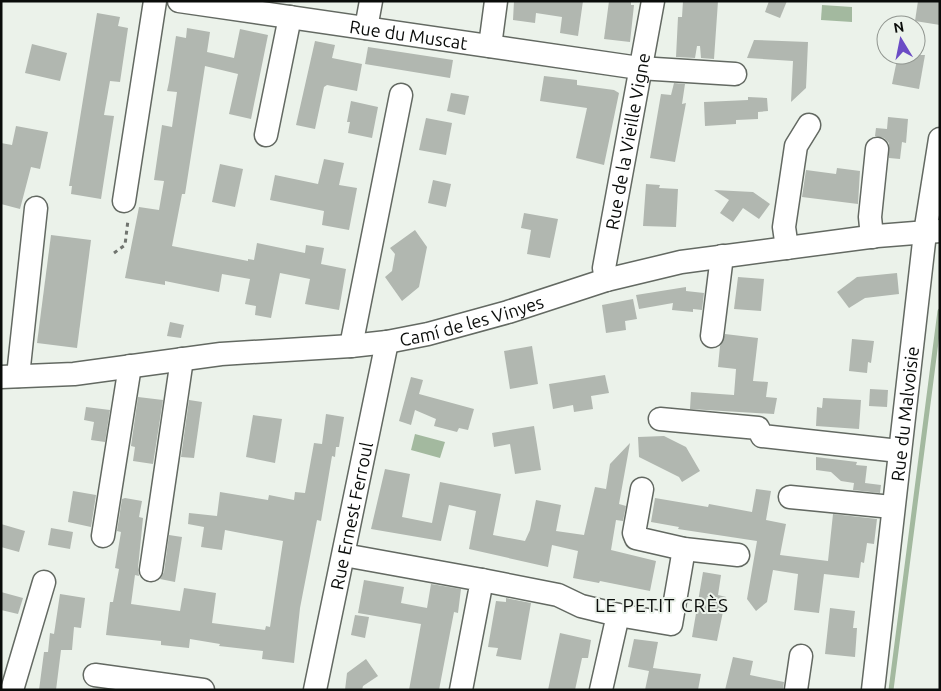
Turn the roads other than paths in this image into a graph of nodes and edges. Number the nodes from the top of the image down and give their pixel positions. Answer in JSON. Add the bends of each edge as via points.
{"nodes":[{"id":1,"x":155,"y":1,"type":"edge"},
{"id":2,"x":180,"y":1,"type":"edge"},
{"id":3,"x":371,"y":1,"type":"edge"},
{"id":4,"x":496,"y":1,"type":"edge"},
{"id":5,"x":653,"y":1,"type":"edge"},
{"id":6,"x":290,"y":17,"type":"junction"},
{"id":7,"x":366,"y":28,"type":"junction"},
{"id":8,"x":490,"y":46,"type":"junction"},
{"id":9,"x":639,"y":68,"type":"junction"},
{"id":10,"x":735,"y":74,"type":"dead end"},
{"id":11,"x":401,"y":95,"type":"dead end"},
{"id":12,"x":809,"y":125,"type":"dead end"},
{"id":13,"x":266,"y":135,"type":"dead end"},
{"id":14,"x":940,"y":139,"type":"edge"},
{"id":15,"x":877,"y":149,"type":"dead end"},
{"id":16,"x":124,"y":201,"type":"road end"},
{"id":17,"x":36,"y":208,"type":"dead end"},
{"id":18,"x":934,"y":232,"type":"edge"},
{"id":19,"x":872,"y":237,"type":"junction"},
{"id":20,"x":787,"y":248,"type":"junction"},
{"id":21,"x":722,"y":256,"type":"junction"},
{"id":22,"x":606,"y":280,"type":"junction"},
{"id":23,"x":712,"y":336,"type":"dead end"},
{"id":24,"x":387,"y":342,"type":"junction"},
{"id":25,"x":351,"y":346,"type":"junction"},
{"id":26,"x":182,"y":359,"type":"junction"},
{"id":27,"x":130,"y":366,"type":"junction"},
{"id":28,"x":10,"y":377,"type":"edge"},
{"id":29,"x":660,"y":418,"type":"dead end"},
{"id":30,"x":899,"y":451,"type":"junction"},
{"id":31,"x":642,"y":489,"type":"dead end"},
{"id":32,"x":790,"y":497,"type":"dead end"},
{"id":33,"x":892,"y":507,"type":"junction"},
{"id":34,"x":103,"y":536,"type":"dead end"},
{"id":35,"x":684,"y":549,"type":"junction"},
{"id":36,"x":344,"y":555,"type":"junction"},
{"id":37,"x":738,"y":555,"type":"dead end"},
{"id":38,"x":150,"y":570,"type":"dead end"},
{"id":39,"x":482,"y":580,"type":"junction"},
{"id":40,"x":44,"y":582,"type":"dead end"},
{"id":41,"x":618,"y":615,"type":"junction"},
{"id":42,"x":801,"y":656,"type":"dead end"},
{"id":43,"x":95,"y":675,"type":"dead end"},
{"id":44,"x":12,"y":690,"type":"edge"},
{"id":45,"x":203,"y":690,"type":"edge"},
{"id":46,"x":315,"y":690,"type":"edge"},
{"id":47,"x":461,"y":690,"type":"edge"},
{"id":48,"x":601,"y":690,"type":"edge"},
{"id":49,"x":796,"y":690,"type":"edge"},
{"id":50,"x":873,"y":690,"type":"edge"}],
"edges":[{"from":1,"to":16,"type":"street"},
{"from":2,"to":6,"type":"street","name":"Rue du Muscat"},
{"from":3,"to":7,"type":"street"},
{"from":4,"to":8,"type":"street"},
{"from":5,"to":9,"type":"street","name":"Rue de la Vieille Vigne"},
{"from":6,"to":7,"type":"street","name":"Rue du Muscat"},
{"from":6,"to":13,"type":"street"},
{"from":7,"to":8,"type":"street","name":"Rue du Muscat"},
{"from":8,"to":9,"type":"street","name":"Rue du Muscat"},
{"from":9,"to":10,"type":"street","name":"Rue du Muscat"},
{"from":9,"to":22,"type":"street","name":"Rue de la Vieille Vigne","via":[[604,268]]},
{"from":11,"to":25,"type":"street"},
{"from":12,"to":20,"type":"street","via":[[796,146],[784,227]]},
{"from":14,"to":18,"type":"street","name":"Rue du Malvoisie"},
{"from":15,"to":19,"type":"street","via":[[870,218]]},
{"from":17,"to":28,"type":"street"},
{"from":18,"to":19,"type":"street","name":"Camí de les Vinyes"},
{"from":18,"to":30,"type":"street","name":"Rue du Malvoisie"},
{"from":19,"to":20,"type":"street","name":"Camí de les Vinyes"},
{"from":20,"to":21,"type":"street","name":"Camí de les Vinyes"},
{"from":21,"to":22,"type":"street","name":"Camí de les Vinyes"},
{"from":21,"to":23,"type":"street"},
{"from":22,"to":24,"type":"street","name":"Camí de les Vinyes","via":[[508,312]]},
{"from":24,"to":25,"type":"street","name":"Camí de les Vinyes"},
{"from":24,"to":36,"type":"street","name":"Rue Ernest Ferroul"},
{"from":25,"to":26,"type":"street","name":"Camí de les Vinyes"},
{"from":26,"to":27,"type":"street","name":"Camí de les Vinyes"},
{"from":26,"to":38,"type":"street"},
{"from":27,"to":28,"type":"street","name":"Camí de les Vinyes","via":[[74,374]]},
{"from":27,"to":34,"type":"street"},
{"from":29,"to":30,"type":"street","via":[[758,428],[762,436]]},
{"from":30,"to":33,"type":"street","name":"Rue du Malvoisie"},
{"from":31,"to":35,"type":"street","via":[[634,533],[636,538]]},
{"from":32,"to":33,"type":"street"},
{"from":33,"to":50,"type":"street","name":"Rue du Malvoisie"},
{"from":35,"to":37,"type":"street"},
{"from":35,"to":41,"type":"street","via":[[671,624]]},
{"from":36,"to":39,"type":"street"},
{"from":36,"to":46,"type":"street","name":"Rue Ernest Ferroul"},
{"from":39,"to":41,"type":"street","via":[[558,595],[581,606]]},
{"from":39,"to":47,"type":"street"},
{"from":40,"to":44,"type":"street"},
{"from":41,"to":48,"type":"street"},
{"from":42,"to":49,"type":"street"},
{"from":43,"to":45,"type":"street"}]}
